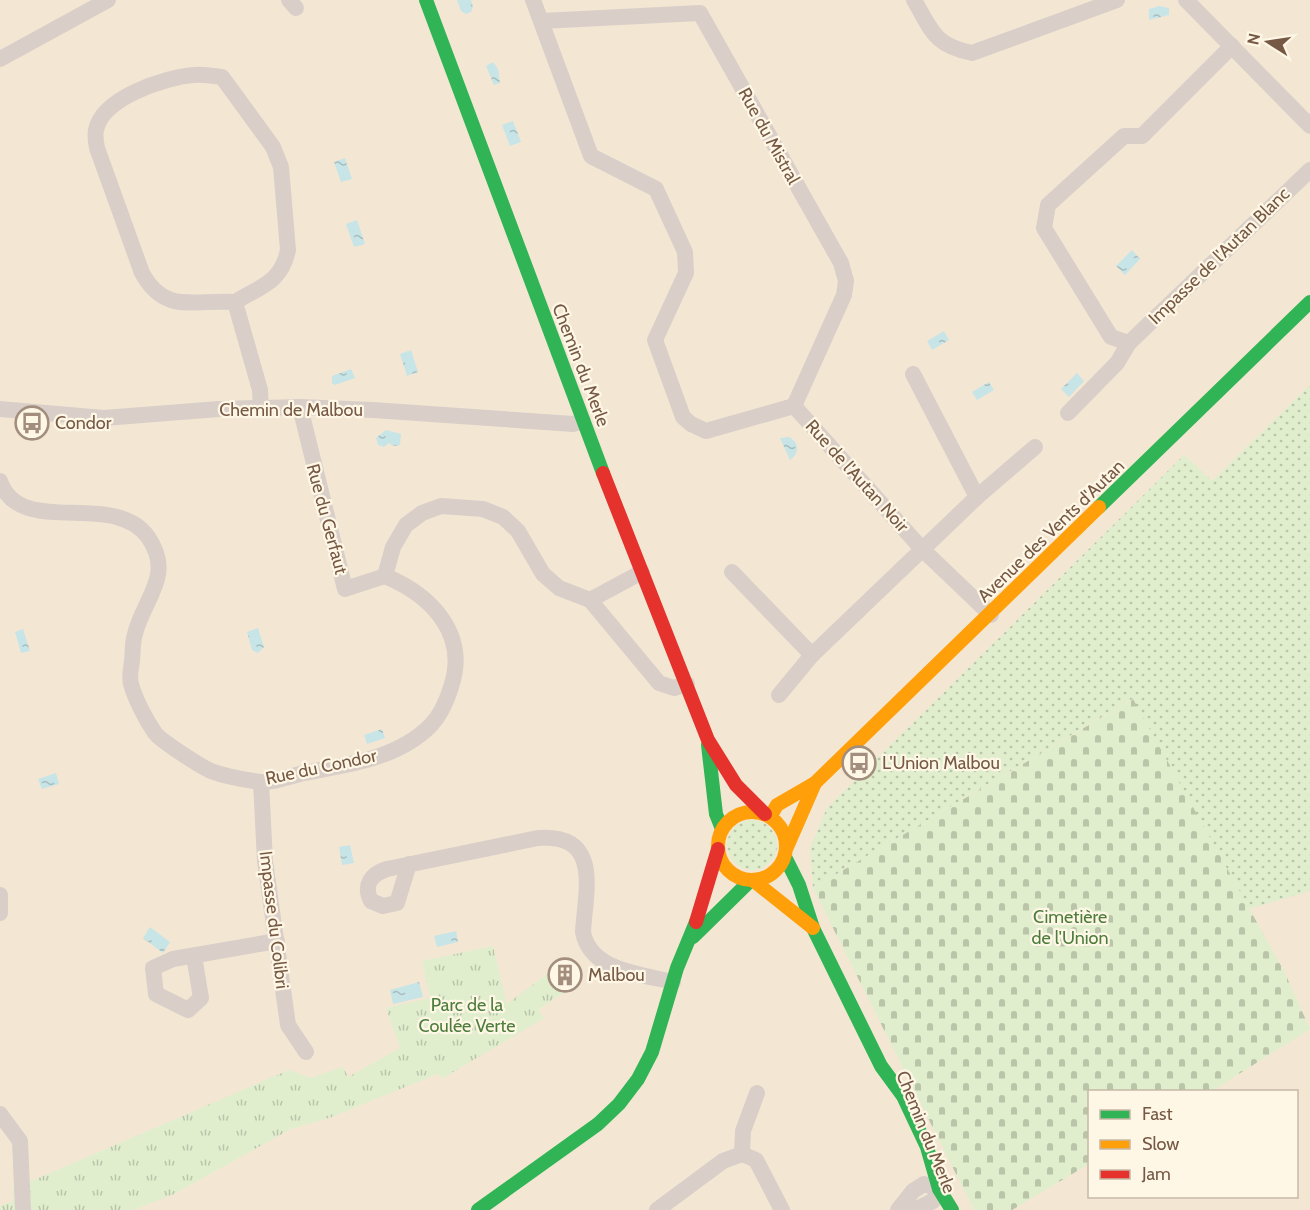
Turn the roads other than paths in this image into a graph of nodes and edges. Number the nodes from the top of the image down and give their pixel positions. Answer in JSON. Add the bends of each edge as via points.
{"nodes":[{"id":1,"x":108,"y":0,"type":"edge"},
{"id":2,"x":426,"y":0,"type":"edge"},
{"id":3,"x":533,"y":0,"type":"edge"},
{"id":4,"x":914,"y":0,"type":"edge"},
{"id":5,"x":1117,"y":0,"type":"edge"},
{"id":6,"x":1186,"y":0,"type":"edge"},
{"id":7,"x":699,"y":6,"type":"edge"},
{"id":8,"x":541,"y":21,"type":"junction"},
{"id":9,"x":1232,"y":46,"type":"junction"},
{"id":10,"x":0,"y":59,"type":"edge"},
{"id":11,"x":1310,"y":126,"type":"edge"},
{"id":12,"x":1310,"y":170,"type":"edge"},
{"id":13,"x":236,"y":302,"type":"junction"},
{"id":14,"x":1310,"y":302,"type":"edge"},
{"id":15,"x":1129,"y":343,"type":"junction"},
{"id":16,"x":913,"y":374,"type":"dead end"},
{"id":17,"x":794,"y":406,"type":"junction"},
{"id":18,"x":261,"y":407,"type":"junction"},
{"id":19,"x":300,"y":407,"type":"junction"},
{"id":20,"x":0,"y":411,"type":"edge"},
{"id":21,"x":1068,"y":413,"type":"dead end"},
{"id":22,"x":583,"y":421,"type":"junction"},
{"id":23,"x":1035,"y":447,"type":"dead end"},
{"id":24,"x":0,"y":481,"type":"edge"},
{"id":25,"x":978,"y":498,"type":"junction"},
{"id":26,"x":922,"y":549,"type":"junction"},
{"id":27,"x":642,"y":572,"type":"junction"},
{"id":28,"x":732,"y":572,"type":"dead end"},
{"id":29,"x":385,"y":576,"type":"junction"},
{"id":30,"x":590,"y":600,"type":"junction"},
{"id":31,"x":991,"y":615,"type":"junction"},
{"id":32,"x":812,"y":655,"type":"junction"},
{"id":33,"x":687,"y":684,"type":"junction"},
{"id":34,"x":779,"y":695,"type":"dead end"},
{"id":35,"x":708,"y":740,"type":"junction"},
{"id":36,"x":261,"y":782,"type":"junction"},
{"id":37,"x":815,"y":783,"type":"junction"},
{"id":38,"x":767,"y":815,"type":"junction"},
{"id":39,"x":722,"y":829,"type":"junction"},
{"id":40,"x":718,"y":849,"type":"junction"},
{"id":41,"x":786,"y":852,"type":"junction"},
{"id":42,"x":409,"y":864,"type":"dead end"},
{"id":43,"x":752,"y":881,"type":"junction"},
{"id":44,"x":0,"y":895,"type":"edge"},
{"id":45,"x":0,"y":913,"type":"edge"},
{"id":46,"x":813,"y":928,"type":"junction"},
{"id":47,"x":691,"y":939,"type":"junction"},
{"id":48,"x":278,"y":941,"type":"junction"},
{"id":49,"x":194,"y":956,"type":"dead end"},
{"id":50,"x":673,"y":982,"type":"junction"},
{"id":51,"x":306,"y":1052,"type":"dead end"},
{"id":52,"x":757,"y":1093,"type":"dead end"},
{"id":53,"x":0,"y":1114,"type":"edge"},
{"id":54,"x":742,"y":1154,"type":"junction"},
{"id":55,"x":934,"y":1196,"type":"edge"},
{"id":56,"x":23,"y":1210,"type":"edge"},
{"id":57,"x":478,"y":1210,"type":"edge"},
{"id":58,"x":657,"y":1210,"type":"edge"},
{"id":59,"x":782,"y":1210,"type":"edge"},
{"id":60,"x":898,"y":1210,"type":"edge"},
{"id":61,"x":915,"y":1210,"type":"edge"},
{"id":62,"x":952,"y":1210,"type":"edge"}],
"edges":[{"from":1,"to":10,"type":"street"},
{"from":2,"to":22,"type":"street","name":"Chemin du Merle"},
{"from":3,"to":8,"type":"street","name":"Rue de l'Autan Noir"},
{"from":4,"to":5,"type":"street","via":[[941,42],[972,53]]},
{"from":6,"to":9,"type":"street"},
{"from":7,"to":8,"type":"street","name":"Rue du Mistral"},
{"from":7,"to":17,"type":"street","name":"Rue du Mistral","via":[[841,263],[846,281],[844,295]]},
{"from":8,"to":17,"type":"street","name":"Rue de l'Autan Noir","via":[[591,156],[656,189],[685,252],[686,273],[656,340],[683,417],[706,431]]},
{"from":9,"to":11,"type":"street"},
{"from":9,"to":15,"type":"street","via":[[1142,136],[1124,136],[1048,204],[1044,228],[1111,337]]},
{"from":12,"to":15,"type":"street","name":"Impasse de l'Autan Blanc"},
{"from":13,"to":13,"type":"street","via":[[272,282],[285,263],[288,250],[281,167],[273,147],[222,77],[191,75],[114,101],[96,129],[97,148],[150,288],[170,301]]},
{"from":13,"to":18,"type":"street"},
{"from":14,"to":31,"type":"street","name":"Avenue des Vents d'Autan"},
{"from":15,"to":21,"type":"street","name":"Impasse de l'Autan Blanc","via":[[1117,363]]},
{"from":16,"to":25,"type":"street"},
{"from":17,"to":26,"type":"street","name":"Rue de l'Autan Noir"},
{"from":18,"to":19,"type":"street","name":"Chemin de Malbou"},
{"from":18,"to":20,"type":"street","name":"Chemin de Malbou","via":[[104,418]]},
{"from":19,"to":22,"type":"street","name":"Chemin de Malbou","via":[[573,424]]},
{"from":19,"to":29,"type":"street","name":"Rue du Gerfaut","via":[[345,589]]},
{"from":22,"to":27,"type":"street","name":"Chemin du Merle"},
{"from":23,"to":25,"type":"street"},
{"from":24,"to":36,"type":"street","name":"Rue du Condor","via":[[9,498],[20,506],[40,511],[102,514],[136,526],[147,537],[158,568],[157,586],[134,635],[130,683],[156,735],[211,771]]},
{"from":25,"to":26,"type":"street"},
{"from":26,"to":31,"type":"street","name":"Rue de l'Autan Noir"},
{"from":26,"to":32,"type":"street"},
{"from":27,"to":30,"type":"street"},
{"from":27,"to":33,"type":"street","name":"Chemin du Merle"},
{"from":28,"to":32,"type":"street"},
{"from":29,"to":30,"type":"street","via":[[393,547],[406,525],[441,506],[462,506],[503,517],[518,531],[543,573],[559,588]]},
{"from":29,"to":36,"type":"street","name":"Rue du Condor","via":[[424,598],[444,618],[454,641],[456,671],[446,702],[430,726],[405,744],[371,760]]},
{"from":30,"to":33,"type":"street","via":[[659,683],[674,688]]},
{"from":31,"to":37,"type":"street","name":"Avenue des Vents d'Autan"},
{"from":32,"to":34,"type":"street"},
{"from":33,"to":35,"type":"street","name":"Chemin du Merle"},
{"from":35,"to":38,"type":"street","name":"Chemin du Merle","via":[[736,785]]},
{"from":35,"to":39,"type":"street","name":"Chemin du Merle","via":[[716,814]]},
{"from":36,"to":48,"type":"street","name":"Impasse du Colibri","via":[[265,861]]},
{"from":37,"to":38,"type":"street","name":"Avenue des Vents d'Autan"},
{"from":37,"to":41,"type":"street","name":"Avenue des Vents d'Autan"},
{"from":38,"to":39,"type":"street","via":[[741,814]]},
{"from":38,"to":41,"type":"street","via":[[781,827]]},
{"from":39,"to":40,"type":"street"},
{"from":40,"to":43,"type":"street","via":[[728,871]]},
{"from":40,"to":47,"type":"street"},
{"from":41,"to":43,"type":"street","via":[[778,869],[767,878]]},
{"from":41,"to":46,"type":"street","name":"Chemin du Merle"},
{"from":42,"to":50,"type":"street","via":[[538,838],[558,839],[577,851],[588,872],[584,932],[593,955],[609,965]]},
{"from":43,"to":46,"type":"street","name":"Chemin du Merle"},
{"from":43,"to":47,"type":"street"},
{"from":44,"to":45,"type":"street"},
{"from":46,"to":55,"type":"street","name":"Chemin du Merle","via":[[881,1066],[903,1096],[927,1147]]},
{"from":47,"to":50,"type":"street"},
{"from":48,"to":49,"type":"street"},
{"from":48,"to":51,"type":"street","name":"Impasse du Colibri","via":[[288,1025]]},
{"from":50,"to":57,"type":"street","via":[[652,1052],[619,1104],[598,1124]]},
{"from":52,"to":54,"type":"street","via":[[743,1131]]},
{"from":53,"to":56,"type":"street","via":[[20,1141]]},
{"from":54,"to":58,"type":"street","via":[[723,1161]]},
{"from":54,"to":59,"type":"street","via":[[756,1160]]},
{"from":55,"to":60,"type":"street","via":[[913,1191]]},
{"from":55,"to":61,"type":"street"},
{"from":55,"to":62,"type":"street","name":"Chemin du Merle"}]}
